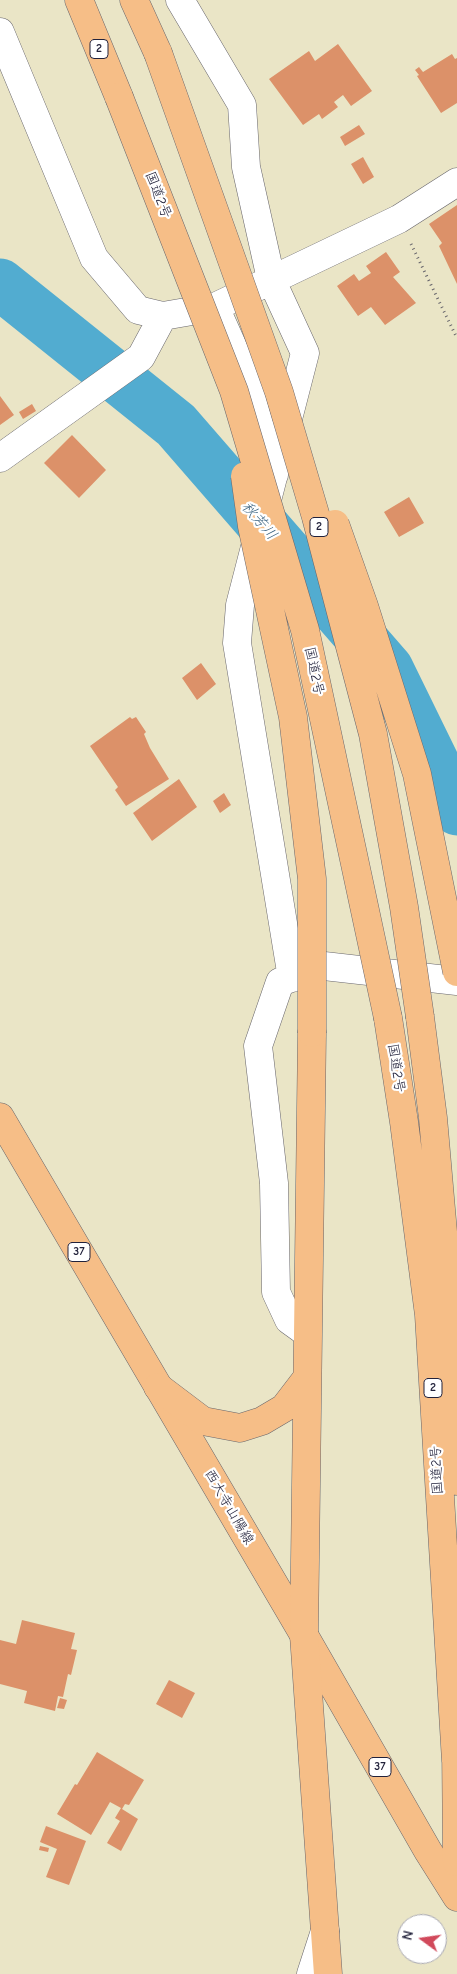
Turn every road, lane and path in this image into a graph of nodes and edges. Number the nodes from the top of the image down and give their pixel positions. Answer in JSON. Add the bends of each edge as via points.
{"nodes":[{"id":1,"x":79,"y":0,"type":"edge"},
{"id":2,"x":134,"y":0,"type":"edge"},
{"id":3,"x":180,"y":0,"type":"edge"},
{"id":4,"x":0,"y":32,"type":"edge"},
{"id":5,"x":457,"y":182,"type":"edge"},
{"id":6,"x":399,"y":219,"type":"junction"},
{"id":7,"x":271,"y":279,"type":"junction"},
{"id":8,"x":215,"y":307,"type":"junction"},
{"id":9,"x":164,"y":316,"type":"junction"},
{"id":10,"x":457,"y":338,"type":"edge"},
{"id":11,"x":234,"y":391,"type":"junction"},
{"id":12,"x":279,"y":392,"type":"junction"},
{"id":13,"x":0,"y":458,"type":"edge"},
{"id":14,"x":273,"y":480,"type":"junction"},
{"id":15,"x":457,"y":972,"type":"edge"},
{"id":16,"x":292,"y":978,"type":"junction"},
{"id":17,"x":457,"y":981,"type":"edge"},
{"id":18,"x":0,"y":1117,"type":"edge"},
{"id":19,"x":307,"y":1333,"type":"junction"},
{"id":20,"x":308,"y":1378,"type":"junction"},
{"id":21,"x":158,"y":1387,"type":"junction"},
{"id":22,"x":457,"y":1481,"type":"edge"},
{"id":23,"x":304,"y":1635,"type":"junction"},
{"id":24,"x":457,"y":1684,"type":"edge"},
{"id":25,"x":456,"y":1761,"type":"edge"},
{"id":26,"x":457,"y":1862,"type":"edge"},
{"id":27,"x":457,"y":1897,"type":"edge"},
{"id":28,"x":325,"y":1931,"type":"junction"},
{"id":29,"x":310,"y":1974,"type":"edge"},
{"id":30,"x":328,"y":1974,"type":"edge"}],
"edges":[{"from":1,"to":11,"type":"main road","name":"国道2号","number":"2","bridge":true},
{"from":2,"to":12,"type":"main road","name":"国道2号","number":"2","bridge":true,"via":[[158,53]]},
{"from":3,"to":7,"type":"street","via":[[242,105],[246,167]]},
{"from":4,"to":9,"type":"street","via":[[94,258],[138,310]]},
{"from":5,"to":6,"type":"street"},
{"from":6,"to":7,"type":"street"},
{"from":6,"to":10,"type":"path"},
{"from":7,"to":8,"type":"street"},
{"from":7,"to":14,"type":"street","via":[[306,353]]},
{"from":8,"to":9,"type":"street"},
{"from":8,"to":14,"type":"street","via":[[244,372]]},
{"from":9,"to":13,"type":"street","via":[[141,357]]},
{"from":11,"to":19,"type":"main road","name":"国道2号","number":"2","bridge":true,"via":[[252,526],[293,717],[312,879]]},
{"from":11,"to":25,"type":"main road","name":"国道2号","number":"2","bridge":true,"via":[[305,630],[388,1018],[428,1315]]},
{"from":12,"to":15,"type":"main road","name":"国道2号","number":"2","bridge":true,"via":[[323,492],[364,606],[417,774]]},
{"from":12,"to":22,"type":"main road","name":"国道2号","number":"2","bridge":true,"via":[[316,516],[373,734],[404,907],[433,1118],[450,1312]]},
{"from":14,"to":16,"type":"street","bridge":true,"via":[[240,605],[237,643]]},
{"from":16,"to":17,"type":"street","via":[[324,966]]},
{"from":16,"to":19,"type":"street","via":[[280,982],[258,1046],[274,1184],[276,1292],[289,1320]]},
{"from":18,"to":21,"type":"main road","name":"西大寺山陽線","number":"37"},
{"from":19,"to":20,"type":"main road","name":"国道2号"},
{"from":20,"to":21,"type":"main road","via":[[284,1408],[262,1421],[240,1428],[204,1421]]},
{"from":20,"to":23,"type":"main road","name":"国道2号"},
{"from":21,"to":23,"type":"main road","name":"西大寺山陽線","number":"37"},
{"from":23,"to":27,"type":"main road","name":"西大寺山陽線","number":"37"},
{"from":23,"to":28,"type":"main road","name":"国道2号"},
{"from":24,"to":25,"type":"main road","name":"国道2号","number":"2"},
{"from":25,"to":26,"type":"main road","name":"国道2号","number":"2"},
{"from":28,"to":29,"type":"street"},
{"from":28,"to":30,"type":"main road","name":"国道2号"}]}
